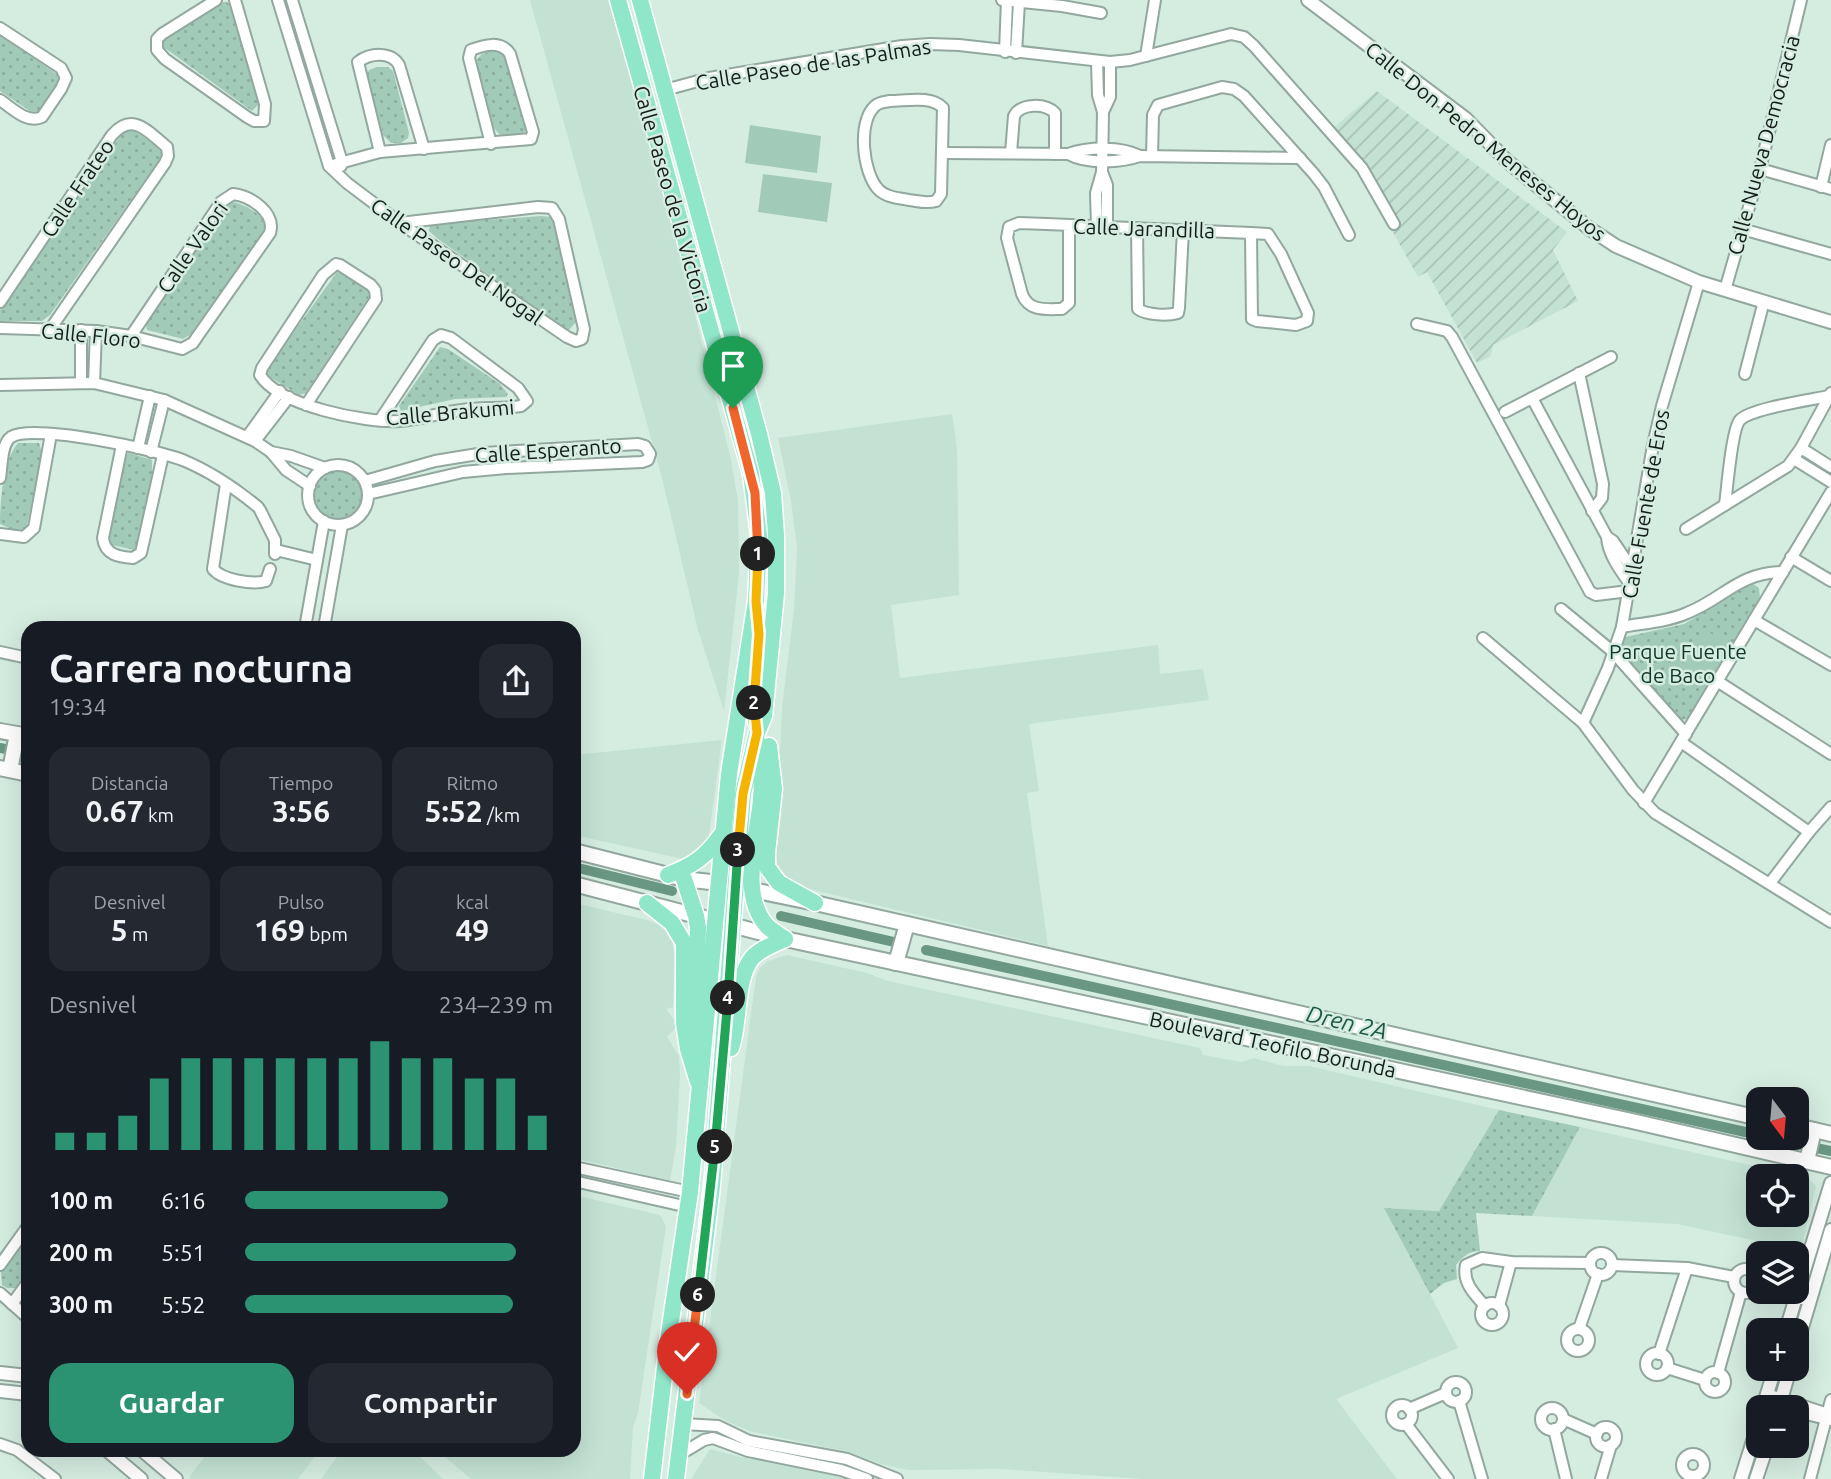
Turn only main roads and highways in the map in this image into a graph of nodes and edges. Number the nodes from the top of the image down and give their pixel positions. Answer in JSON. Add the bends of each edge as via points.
{"nodes":[{"id":1,"x":618,"y":0,"type":"edge"},
{"id":2,"x":640,"y":0,"type":"edge"},
{"id":3,"x":722,"y":370,"type":"junction"},
{"id":4,"x":751,"y":405,"type":"junction"},
{"id":5,"x":756,"y":601,"type":"junction"},
{"id":6,"x":764,"y":716,"type":"junction"},
{"id":7,"x":0,"y":731,"type":"edge"},
{"id":8,"x":757,"y":733,"type":"junction"},
{"id":9,"x":20,"y":737,"type":"edge"},
{"id":10,"x":8,"y":766,"type":"edge"},
{"id":11,"x":722,"y":833,"type":"junction"},
{"id":12,"x":581,"y":853,"type":"edge"},
{"id":13,"x":676,"y":877,"type":"junction"},
{"id":14,"x":719,"y":883,"type":"junction"},
{"id":15,"x":581,"y":886,"type":"edge"},
{"id":16,"x":745,"y":890,"type":"junction"},
{"id":17,"x":647,"y":903,"type":"junction"},
{"id":18,"x":815,"y":903,"type":"junction"},
{"id":19,"x":696,"y":916,"type":"junction"},
{"id":20,"x":715,"y":920,"type":"junction"},
{"id":21,"x":906,"y":924,"type":"junction"},
{"id":22,"x":734,"y":925,"type":"junction"},
{"id":23,"x":785,"y":939,"type":"junction"},
{"id":24,"x":896,"y":963,"type":"junction"},
{"id":25,"x":704,"y":1053,"type":"junction"},
{"id":26,"x":723,"y":1070,"type":"junction"},
{"id":27,"x":701,"y":1092,"type":"junction"},
{"id":28,"x":1746,"y":1115,"type":"edge"},
{"id":29,"x":1810,"y":1132,"type":"edge"},
{"id":30,"x":1813,"y":1134,"type":"junction"},
{"id":31,"x":1831,"y":1134,"type":"edge"},
{"id":32,"x":1807,"y":1157,"type":"junction"},
{"id":33,"x":1830,"y":1174,"type":"edge"},
{"id":34,"x":712,"y":1186,"type":"junction"},
{"id":35,"x":689,"y":1199,"type":"junction"},
{"id":36,"x":700,"y":1282,"type":"junction"},
{"id":37,"x":652,"y":1478,"type":"edge"},
{"id":38,"x":677,"y":1479,"type":"edge"}],
"edges":[{"from":1,"to":3,"type":"main road","name":"Calle Paseo de la Victoria"},
{"from":2,"to":4,"type":"main road","name":"Calle Paseo de la Victoria"},
{"from":3,"to":4,"type":"main road","via":[[740,402]]},
{"from":3,"to":5,"type":"main road","name":"Calle Paseo de la Victoria","via":[[755,493],[759,536]]},
{"from":4,"to":6,"type":"main road","name":"Calle Paseo de la Victoria","via":[[773,493],[776,535],[776,593]]},
{"from":5,"to":8,"type":"main road"},
{"from":5,"to":11,"type":"main road","name":"Calle Paseo de la Victoria"},
{"from":6,"to":8,"type":"main road","name":"Calle Paseo de la Victoria"},
{"from":6,"to":18,"type":"main road","via":[[774,789],[767,867],[779,883]]},
{"from":7,"to":9,"type":"main road"},
{"from":8,"to":16,"type":"main road","name":"Calle Paseo de la Victoria","via":[[743,794]]},
{"from":9,"to":10,"type":"main road"},
{"from":11,"to":13,"type":"main road","via":[[709,853]]},
{"from":11,"to":14,"type":"main road","name":"Calle Paseo de la Victoria"},
{"from":12,"to":13,"type":"main road","name":"Boulevard Teofilo Borunda"},
{"from":13,"to":14,"type":"main road","name":"Boulevard Teofilo Borunda"},
{"from":13,"to":19,"type":"main road"},
{"from":14,"to":16,"type":"main road","name":"Boulevard Teofilo Borunda"},
{"from":14,"to":20,"type":"main road","name":"Calle Paseo de la Victoria"},
{"from":15,"to":17,"type":"main road","name":"Boulevard Teofilo Borunda"},
{"from":16,"to":18,"type":"main road","name":"Boulevard Teofilo Borunda"},
{"from":16,"to":22,"type":"main road","name":"Calle Paseo de la Victoria"},
{"from":16,"to":23,"type":"main road","via":[[768,928]]},
{"from":17,"to":19,"type":"main road","name":"Boulevard Teofilo Borunda"},
{"from":17,"to":27,"type":"main road","via":[[672,923],[684,943],[684,1023]]},
{"from":18,"to":21,"type":"main road","name":"Boulevard Teofilo Borunda"},
{"from":19,"to":20,"type":"main road","name":"Boulevard Teofilo Borunda"},
{"from":19,"to":25,"type":"main road","via":[[695,1022]]},
{"from":20,"to":22,"type":"main road","name":"Boulevard Teofilo Borunda"},
{"from":20,"to":25,"type":"main road","name":"Calle Paseo de la Victoria"},
{"from":21,"to":24,"type":"main road"},
{"from":21,"to":28,"type":"main road","name":"Boulevard Teofilo Borunda"},
{"from":22,"to":23,"type":"main road","name":"Boulevard Teofilo Borunda"},
{"from":22,"to":26,"type":"main road","name":"Calle Paseo de la Victoria"},
{"from":23,"to":24,"type":"main road","name":"Boulevard Teofilo Borunda"},
{"from":23,"to":26,"type":"main road","via":[[753,958],[746,969]]},
{"from":24,"to":32,"type":"main road","name":"Boulevard Teofilo Borunda"},
{"from":25,"to":27,"type":"main road","name":"Calle Paseo de la Victoria"},
{"from":25,"to":34,"type":"main road","via":[[710,1074],[704,1169]]},
{"from":26,"to":34,"type":"main road","name":"Calle Paseo de la Victoria"},
{"from":27,"to":35,"type":"main road","name":"Calle Paseo de la Victoria"},
{"from":29,"to":30,"type":"main road"},
{"from":30,"to":31,"type":"main road"},
{"from":30,"to":32,"type":"main road"},
{"from":32,"to":33,"type":"main road","name":"Boulevard Teofilo Borunda"},
{"from":34,"to":36,"type":"main road","name":"Calle Paseo de la Victoria"},
{"from":35,"to":36,"type":"main road","via":[[698,1203],[694,1248]]},
{"from":35,"to":37,"type":"main road","name":"Calle Paseo de la Victoria"},
{"from":36,"to":38,"type":"main road","name":"Calle Paseo de la Victoria"}]}
